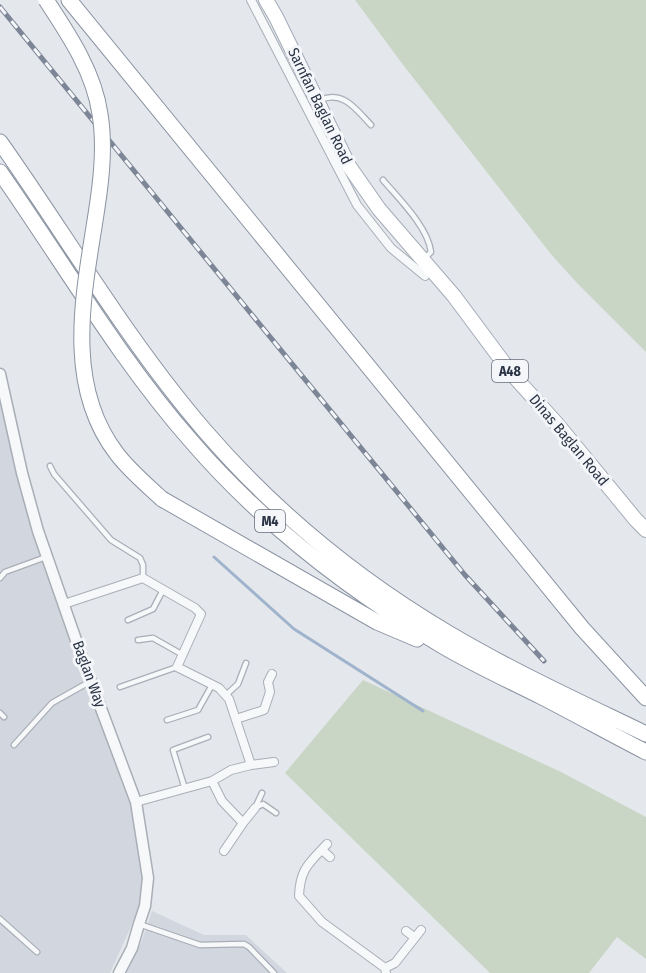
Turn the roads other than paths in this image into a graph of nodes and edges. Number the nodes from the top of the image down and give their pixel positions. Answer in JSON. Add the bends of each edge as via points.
{"nodes":[{"id":1,"x":46,"y":0,"type":"edge"},
{"id":2,"x":69,"y":0,"type":"edge"},
{"id":3,"x":251,"y":0,"type":"edge"},
{"id":4,"x":266,"y":0,"type":"edge"},
{"id":5,"x":317,"y":101,"type":"junction"},
{"id":6,"x":371,"y":125,"type":"dead end"},
{"id":7,"x":0,"y":142,"type":"edge"},
{"id":8,"x":0,"y":172,"type":"edge"},
{"id":9,"x":383,"y":180,"type":"dead end"},
{"id":10,"x":379,"y":209,"type":"joint"},
{"id":11,"x":423,"y":260,"type":"junction"},
{"id":12,"x":425,"y":276,"type":"dead end"},
{"id":13,"x":0,"y":374,"type":"edge"},
{"id":14,"x":3,"y":393,"type":"edge"},
{"id":15,"x":50,"y":466,"type":"dead end"},
{"id":16,"x":646,"y":530,"type":"edge"},
{"id":17,"x":47,"y":557,"type":"junction"},
{"id":18,"x":0,"y":578,"type":"edge"},
{"id":19,"x":143,"y":578,"type":"junction"},
{"id":20,"x":164,"y":590,"type":"junction"},
{"id":21,"x":64,"y":604,"type":"junction"},
{"id":22,"x":128,"y":620,"type":"dead end"},
{"id":23,"x":138,"y":640,"type":"dead end"},
{"id":24,"x":183,"y":655,"type":"junction"},
{"id":25,"x":246,"y":663,"type":"dead end"},
{"id":26,"x":177,"y":667,"type":"junction"},
{"id":27,"x":486,"y":669,"type":"junction"},
{"id":28,"x":272,"y":674,"type":"dead end"},
{"id":29,"x":91,"y":681,"type":"junction"},
{"id":30,"x":212,"y":685,"type":"junction"},
{"id":31,"x":120,"y":687,"type":"dead end"},
{"id":32,"x":226,"y":695,"type":"junction"},
{"id":33,"x":646,"y":698,"type":"edge"},
{"id":34,"x":236,"y":719,"type":"junction"},
{"id":35,"x":167,"y":720,"type":"dead end"},
{"id":36,"x":646,"y":734,"type":"edge"},
{"id":37,"x":208,"y":737,"type":"dead end"},
{"id":38,"x":14,"y":745,"type":"dead end"},
{"id":39,"x":646,"y":752,"type":"edge"},
{"id":40,"x":274,"y":762,"type":"dead end"},
{"id":41,"x":251,"y":765,"type":"junction"},
{"id":42,"x":212,"y":781,"type":"junction"},
{"id":43,"x":185,"y":789,"type":"junction"},
{"id":44,"x":262,"y":793,"type":"dead end"},
{"id":45,"x":136,"y":802,"type":"junction"},
{"id":46,"x":255,"y":808,"type":"junction"},
{"id":47,"x":276,"y":813,"type":"dead end"},
{"id":48,"x":243,"y":823,"type":"junction"},
{"id":49,"x":224,"y":851,"type":"dead end"},
{"id":50,"x":330,"y":857,"type":"dead end"},
{"id":51,"x":0,"y":919,"type":"edge"},
{"id":52,"x":139,"y":924,"type":"junction"},
{"id":53,"x":421,"y":930,"type":"dead end"},
{"id":54,"x":37,"y":952,"type":"dead end"},
{"id":55,"x":386,"y":971,"type":"edge"},
{"id":56,"x":119,"y":973,"type":"edge"},
{"id":57,"x":274,"y":973,"type":"edge"}],
"edges":[{"from":1,"to":27,"type":"highway","number":"M4","bridge":true,"via":[[88,72],[100,113],[103,149],[82,297],[81,335],[83,372],[91,404],[116,454],[162,499],[377,622]]},
{"from":2,"to":33,"type":"highway","via":[[582,628]]},
{"from":3,"to":12,"type":"street","via":[[357,205],[391,248]]},
{"from":4,"to":5,"type":"main road","name":"Sarnfan Baglan Road","number":"A48"},
{"from":5,"to":6,"type":"lane","via":[[344,99]]},
{"from":5,"to":10,"type":"main road","name":"Sarnfan Baglan Road","number":"A48","via":[[349,166]]},
{"from":7,"to":36,"type":"highway","number":"M4","via":[[172,390],[205,431],[280,508],[320,544],[432,623]]},
{"from":8,"to":27,"type":"highway","number":"M4","via":[[158,401],[229,482],[350,585],[399,619]]},
{"from":9,"to":11,"type":"lane","via":[[424,230],[431,252]]},
{"from":10,"to":11,"type":"main road","name":"Dinas Baglan Road","number":"A48"},
{"from":11,"to":16,"type":"main road","name":"Dinas Baglan Road","number":"A48","via":[[512,374]]},
{"from":13,"to":14,"type":"street","name":"Baglan Way"},
{"from":14,"to":17,"type":"street","name":"Baglan Way"},
{"from":15,"to":19,"type":"lane","via":[[111,540],[140,558]]},
{"from":17,"to":18,"type":"lane","via":[[5,572]]},
{"from":17,"to":21,"type":"street","name":"Baglan Way"},
{"from":19,"to":20,"type":"street"},
{"from":19,"to":21,"type":"street"},
{"from":20,"to":22,"type":"lane","via":[[153,609]]},
{"from":20,"to":24,"type":"street","via":[[201,614]]},
{"from":21,"to":29,"type":"street","name":"Baglan Way"},
{"from":23,"to":24,"type":"lane","via":[[153,638]]},
{"from":24,"to":26,"type":"street"},
{"from":25,"to":32,"type":"lane","via":[[238,684]]},
{"from":26,"to":30,"type":"street"},
{"from":26,"to":31,"type":"lane"},
{"from":27,"to":39,"type":"highway","number":"M4"},
{"from":28,"to":34,"type":"street","via":[[264,710]]},
{"from":29,"to":38,"type":"lane","via":[[52,703]]},
{"from":29,"to":45,"type":"street","name":"Baglan Way"},
{"from":30,"to":32,"type":"street"},
{"from":30,"to":35,"type":"lane","via":[[198,710]]},
{"from":32,"to":34,"type":"street"},
{"from":34,"to":41,"type":"street"},
{"from":37,"to":43,"type":"lane","via":[[173,750]]},
{"from":40,"to":41,"type":"street"},
{"from":41,"to":42,"type":"street"},
{"from":42,"to":43,"type":"street"},
{"from":42,"to":48,"type":"street","via":[[222,801]]},
{"from":43,"to":45,"type":"street"},
{"from":44,"to":46,"type":"lane"},
{"from":45,"to":52,"type":"street","name":"Baglan Way","via":[[148,878]]},
{"from":46,"to":47,"type":"lane","via":[[263,804]]},
{"from":46,"to":48,"type":"street"},
{"from":48,"to":49,"type":"street"},
{"from":50,"to":55,"type":"street","via":[[324,847],[300,878],[299,896],[322,922]]},
{"from":51,"to":54,"type":"lane"},
{"from":52,"to":56,"type":"street","name":"Baglan Way"},
{"from":52,"to":57,"type":"lane","via":[[200,945],[244,944]]},
{"from":53,"to":55,"type":"street","via":[[410,934],[395,963]]}]}
